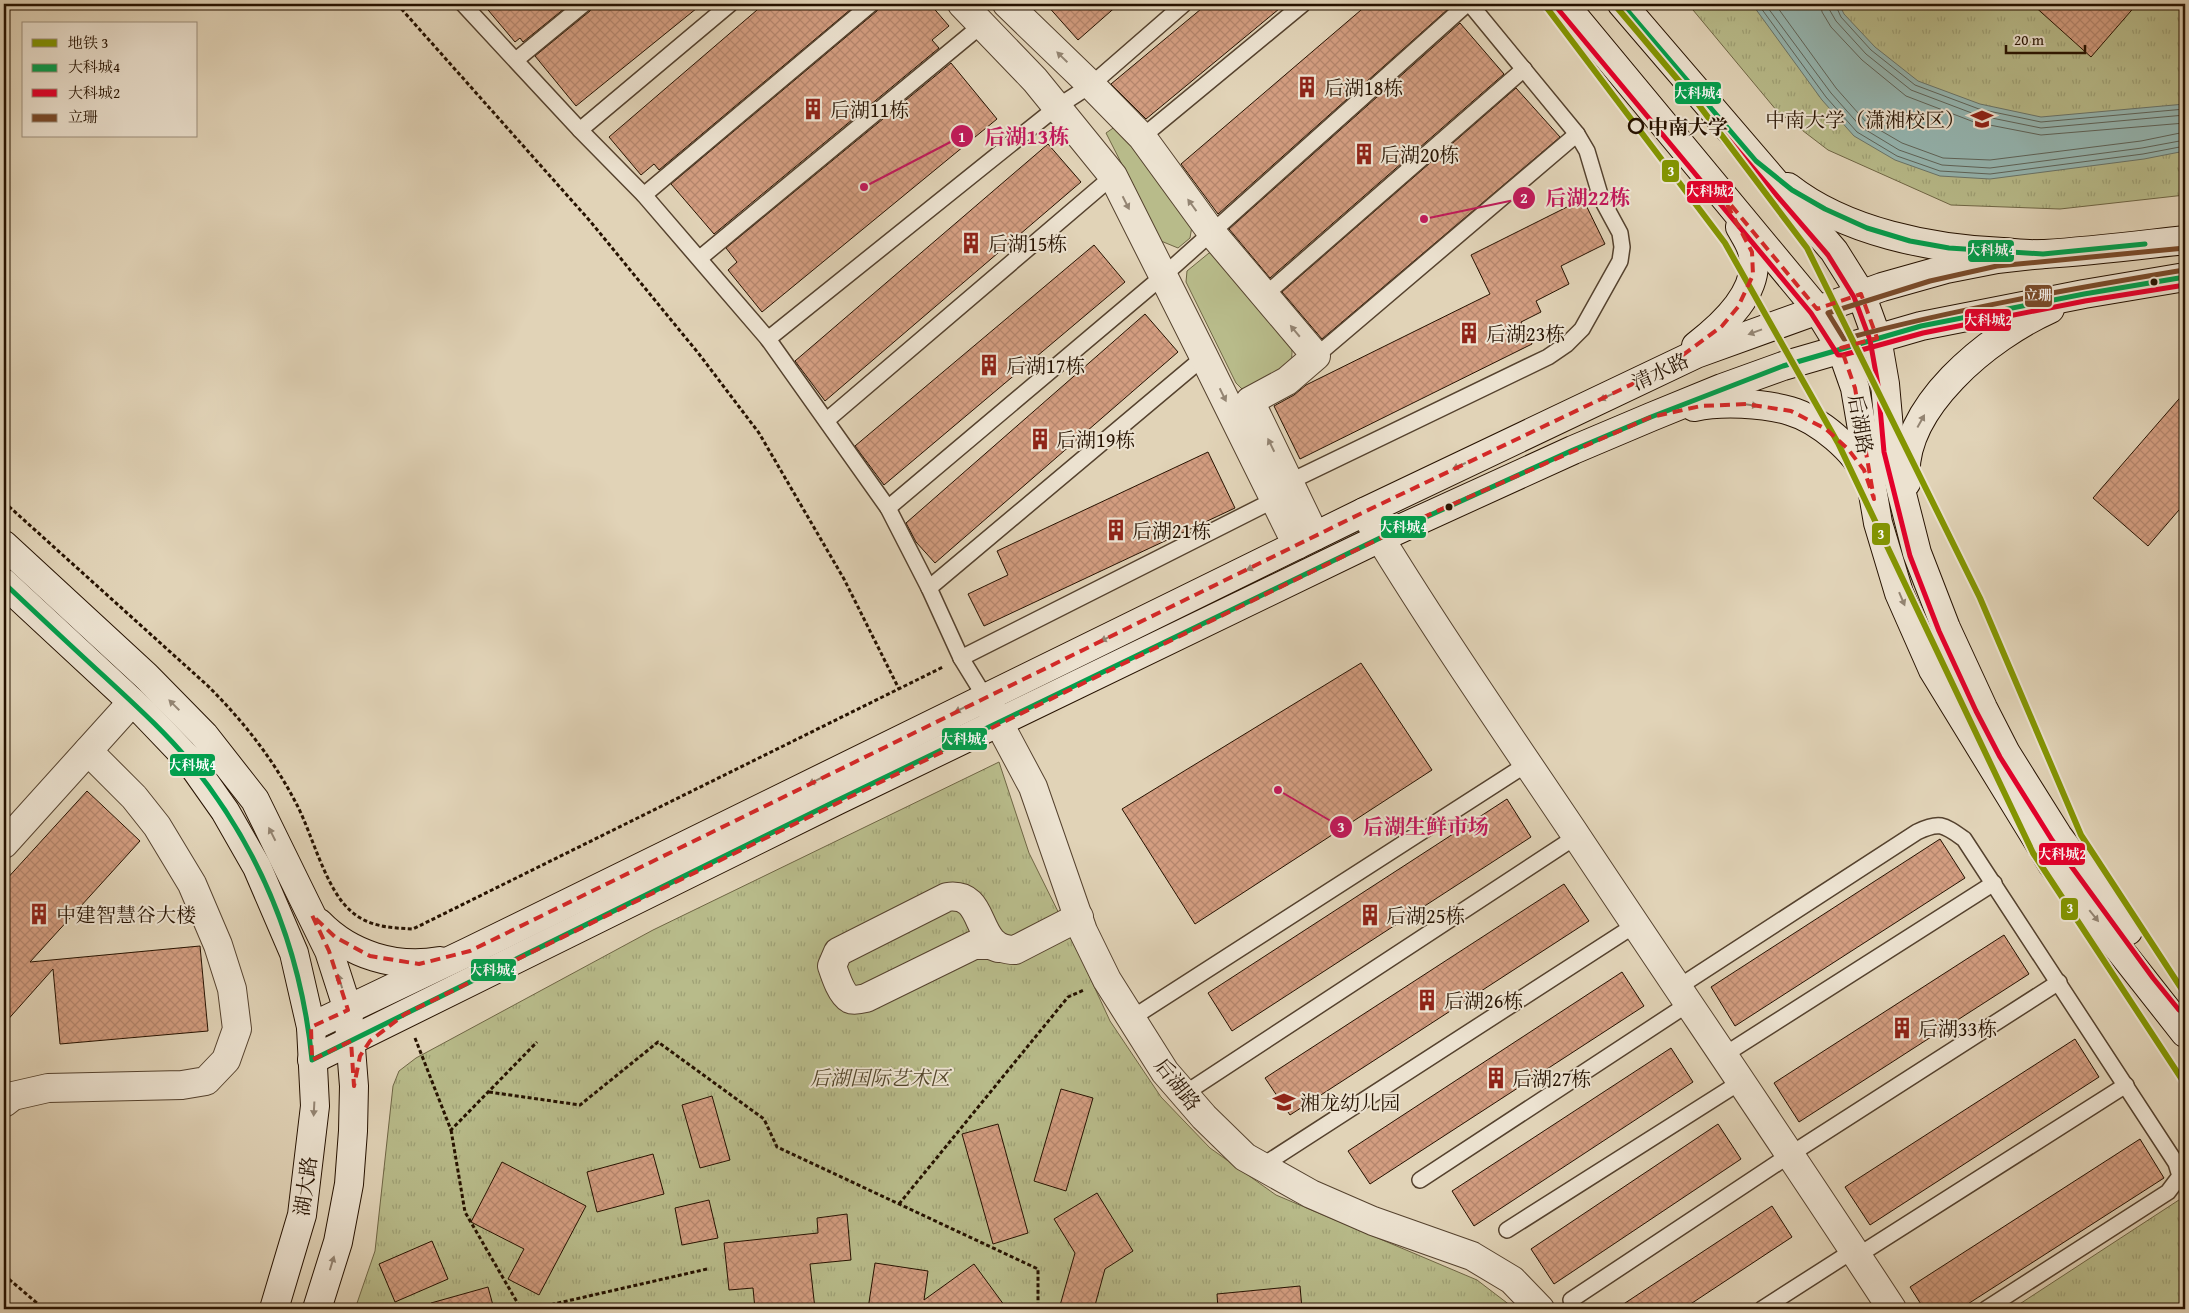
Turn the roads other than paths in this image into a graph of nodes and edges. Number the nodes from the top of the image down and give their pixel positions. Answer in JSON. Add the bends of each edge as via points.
{"nodes":[{"id":1,"x":463,"y":4,"type":"edge"},
{"id":2,"x":584,"y":4,"type":"edge"},
{"id":3,"x":730,"y":4,"type":"edge"},
{"id":4,"x":871,"y":4,"type":"edge"},
{"id":5,"x":962,"y":4,"type":"edge"},
{"id":6,"x":1007,"y":4,"type":"edge"},
{"id":7,"x":1184,"y":4,"type":"edge"},
{"id":8,"x":1303,"y":4,"type":"edge"},
{"id":9,"x":1468,"y":4,"type":"edge"},
{"id":10,"x":1564,"y":4,"type":"edge"},
{"id":11,"x":1622,"y":4,"type":"edge"},
{"id":12,"x":982,"y":24,"type":"junction"},
{"id":13,"x":516,"y":60,"type":"junction"},
{"id":14,"x":1524,"y":70,"type":"junction"},
{"id":15,"x":1091,"y":85,"type":"junction"},
{"id":16,"x":1057,"y":107,"type":"junction"},
{"id":17,"x":580,"y":130,"type":"junction"},
{"id":18,"x":1577,"y":134,"type":"junction"},
{"id":19,"x":1142,"y":137,"type":"junction"},
{"id":20,"x":1756,"y":161,"type":"junction"},
{"id":21,"x":1113,"y":176,"type":"junction"},
{"id":22,"x":1721,"y":193,"type":"junction"},
{"id":23,"x":644,"y":194,"type":"junction"},
{"id":24,"x":1212,"y":233,"type":"junction"},
{"id":25,"x":2185,"y":240,"type":"edge"},
{"id":26,"x":2043,"y":254,"type":"junction"},
{"id":27,"x":700,"y":258,"type":"junction"},
{"id":28,"x":1163,"y":276,"type":"junction"},
{"id":29,"x":2185,"y":277,"type":"edge"},
{"id":30,"x":1861,"y":294,"type":"junction"},
{"id":31,"x":2084,"y":294,"type":"junction"},
{"id":32,"x":1265,"y":295,"type":"junction"},
{"id":33,"x":1817,"y":309,"type":"junction"},
{"id":34,"x":1877,"y":338,"type":"junction"},
{"id":35,"x":768,"y":339,"type":"junction"},
{"id":36,"x":1840,"y":348,"type":"junction"},
{"id":37,"x":1316,"y":356,"type":"junction"},
{"id":38,"x":1204,"y":357,"type":"junction"},
{"id":39,"x":1664,"y":369,"type":"junction"},
{"id":40,"x":1651,"y":417,"type":"junction"},
{"id":41,"x":827,"y":420,"type":"junction"},
{"id":42,"x":1281,"y":491,"type":"junction"},
{"id":43,"x":1874,"y":498,"type":"junction"},
{"id":44,"x":888,"y":508,"type":"junction"},
{"id":45,"x":1364,"y":512,"type":"junction"},
{"id":46,"x":1909,"y":520,"type":"junction"},
{"id":47,"x":1380,"y":538,"type":"junction"},
{"id":48,"x":1306,"y":541,"type":"junction"},
{"id":49,"x":4,"y":545,"type":"edge"},
{"id":50,"x":4,"y":583,"type":"edge"},
{"id":51,"x":929,"y":588,"type":"junction"},
{"id":52,"x":961,"y":658,"type":"junction"},
{"id":53,"x":985,"y":697,"type":"junction"},
{"id":54,"x":132,"y":702,"type":"junction"},
{"id":55,"x":999,"y":722,"type":"junction"},
{"id":56,"x":88,"y":751,"type":"junction"},
{"id":57,"x":1527,"y":764,"type":"junction"},
{"id":58,"x":1576,"y":836,"type":"junction"},
{"id":59,"x":4,"y":844,"type":"edge"},
{"id":60,"x":1994,"y":883,"type":"junction"},
{"id":61,"x":312,"y":915,"type":"junction"},
{"id":62,"x":1078,"y":917,"type":"junction"},
{"id":63,"x":1635,"y":925,"type":"junction"},
{"id":64,"x":998,"y":948,"type":"junction"},
{"id":65,"x":470,"y":951,"type":"junction"},
{"id":66,"x":2059,"y":982,"type":"junction"},
{"id":67,"x":1682,"y":996,"type":"junction"},
{"id":68,"x":2185,"y":1005,"type":"edge"},
{"id":69,"x":348,"y":1010,"type":"junction"},
{"id":70,"x":405,"y":1014,"type":"junction"},
{"id":71,"x":1132,"y":1018,"type":"junction"},
{"id":72,"x":311,"y":1026,"type":"junction"},
{"id":73,"x":2185,"y":1033,"type":"edge"},
{"id":74,"x":351,"y":1041,"type":"junction"},
{"id":75,"x":1724,"y":1054,"type":"junction"},
{"id":76,"x":312,"y":1060,"type":"junction"},
{"id":77,"x":1742,"y":1080,"type":"junction"},
{"id":78,"x":2126,"y":1085,"type":"junction"},
{"id":79,"x":354,"y":1086,"type":"junction"},
{"id":80,"x":1184,"y":1094,"type":"junction"},
{"id":81,"x":4,"y":1104,"type":"edge"},
{"id":82,"x":1791,"y":1154,"type":"junction"},
{"id":83,"x":1262,"y":1166,"type":"junction"},
{"id":84,"x":1420,"y":1180,"type":"dead end"},
{"id":85,"x":1507,"y":1230,"type":"dead end"},
{"id":86,"x":1855,"y":1253,"type":"junction"},
{"id":87,"x":1571,"y":1300,"type":"dead end"},
{"id":88,"x":274,"y":1309,"type":"edge"},
{"id":89,"x":316,"y":1309,"type":"edge"},
{"id":90,"x":1540,"y":1309,"type":"edge"},
{"id":91,"x":1762,"y":1309,"type":"edge"},
{"id":92,"x":1892,"y":1309,"type":"edge"},
{"id":93,"x":1986,"y":1309,"type":"edge"}],
"edges":[{"from":1,"to":13,"type":"lane"},
{"from":2,"to":13,"type":"lane"},
{"from":3,"to":17,"type":"lane"},
{"from":4,"to":23,"type":"lane"},
{"from":5,"to":12,"type":"main road"},
{"from":15,"to":6,"type":"main road","one_way":true},
{"from":7,"to":15,"type":"lane"},
{"from":8,"to":19,"type":"lane"},
{"from":9,"to":14,"type":"lane"},
{"from":9,"to":24,"type":"lane"},
{"from":10,"to":22,"type":"main road","name":"后湖路"},
{"from":11,"to":20,"type":"main road","name":"后湖路"},
{"from":12,"to":16,"type":"main road"},
{"from":12,"to":27,"type":"lane"},
{"from":13,"to":17,"type":"lane"},
{"from":14,"to":18,"type":"lane"},
{"from":14,"to":32,"type":"lane"},
{"from":15,"to":16,"type":"lane"},
{"from":15,"to":19,"type":"main road"},
{"from":16,"to":21,"type":"main road"},
{"from":16,"to":35,"type":"lane"},
{"from":17,"to":23,"type":"lane"},
{"from":18,"to":37,"type":"lane"},
{"from":18,"to":42,"type":"lane","via":[[1587,151],[1601,198],[1620,233],[1622,247],[1620,261],[1582,329],[1548,357]]},
{"from":24,"to":19,"type":"main road","one_way":true},
{"from":20,"to":26,"type":"main road","via":[[1792,190],[1867,228],[1950,248]]},
{"from":20,"to":30,"type":"main road","name":"后湖路","via":[[1834,251]]},
{"from":21,"to":28,"type":"main road","one_way":true},
{"from":21,"to":41,"type":"lane"},
{"from":22,"to":33,"type":"main road","name":"后湖路"},
{"from":22,"to":39,"type":"main road","via":[[1752,252],[1753,275],[1738,307],[1722,326]]},
{"from":23,"to":27,"type":"lane"},
{"from":24,"to":28,"type":"lane"},
{"from":24,"to":32,"type":"main road"},
{"from":25,"to":26,"type":"main road"},
{"from":26,"to":30,"type":"main road","name":"清水路","via":[[1946,269]]},
{"from":27,"to":35,"type":"lane"},
{"from":28,"to":38,"type":"main road"},
{"from":28,"to":44,"type":"lane"},
{"from":29,"to":31,"type":"main road"},
{"from":30,"to":33,"type":"main road","name":"清水路"},
{"from":30,"to":34,"type":"main road","name":"后湖路"},
{"from":31,"to":34,"type":"main road","via":[[1921,326]]},
{"from":46,"to":31,"type":"main road","one_way":true,"via":[[1905,479],[1908,455],[1917,426],[1935,397],[1965,366],[2005,334]]},
{"from":37,"to":32,"type":"main road","one_way":true},
{"from":33,"to":36,"type":"main road","name":"后湖路"},
{"from":33,"to":39,"type":"main road","name":"清水路","one_way":true},
{"from":34,"to":36,"type":"main road"},
{"from":34,"to":46,"type":"main road","name":"后湖路","via":[[1891,451]]},
{"from":35,"to":41,"type":"lane"},
{"from":36,"to":40,"type":"main road","via":[[1739,381]]},
{"from":36,"to":43,"type":"main road","name":"后湖路","via":[[1855,388]]},
{"from":42,"to":37,"type":"main road","one_way":true,"via":[[1250,401],[1287,381]]},
{"from":38,"to":42,"type":"main road","one_way":true},
{"from":38,"to":51,"type":"lane"},
{"from":39,"to":45,"type":"main road","name":"清水路","one_way":true},
{"from":40,"to":43,"type":"main road","one_way":true,"via":[[1702,406],[1746,404],[1791,411],[1826,429],[1848,449],[1864,470]]},
{"from":40,"to":47,"type":"main road"},
{"from":41,"to":44,"type":"lane"},
{"from":42,"to":48,"type":"main road"},
{"from":42,"to":52,"type":"lane"},
{"from":43,"to":73,"type":"main road","name":"后湖路","one_way":true,"via":[[1878,523],[1899,592],[1938,678],[2052,864]]},
{"from":44,"to":51,"type":"lane"},
{"from":45,"to":47,"type":"main road"},
{"from":45,"to":48,"type":"main road","name":"清水路"},
{"from":46,"to":68,"type":"main road","name":"后湖路","via":[[1946,628],[2006,753],[2058,836]]},
{"from":47,"to":55,"type":"main road"},
{"from":47,"to":57,"type":"main road"},
{"from":48,"to":53,"type":"main road","name":"清水路","one_way":true},
{"from":61,"to":49,"type":"main road","one_way":true,"via":[[255,800],[204,735],[146,676]]},
{"from":50,"to":54,"type":"main road","name":"湖大路"},
{"from":51,"to":52,"type":"lane"},
{"from":52,"to":53,"type":"lane"},
{"from":53,"to":55,"type":"main road","name":"后湖路"},
{"from":53,"to":65,"type":"main road","name":"清水路","one_way":true},
{"from":54,"to":56,"type":"main road"},
{"from":54,"to":72,"type":"main road","name":"湖大路","via":[[189,760],[225,811],[257,866],[294,952]]},
{"from":55,"to":62,"type":"main road","name":"后湖路","via":[[1033,787]]},
{"from":55,"to":70,"type":"main road"},
{"from":56,"to":59,"type":"main road"},
{"from":56,"to":81,"type":"main road","via":[[146,811],[192,884],[218,945],[232,989],[237,1029],[226,1060],[206,1081],[182,1085],[48,1088],[13,1096]]},
{"from":57,"to":58,"type":"main road"},
{"from":57,"to":71,"type":"lane"},
{"from":58,"to":63,"type":"main road"},
{"from":58,"to":80,"type":"lane"},
{"from":60,"to":66,"type":"lane"},
{"from":60,"to":67,"type":"lane","via":[[1964,839],[1947,827],[1932,824]]},
{"from":60,"to":75,"type":"lane"},
{"from":61,"to":65,"type":"main road","via":[[335,937],[370,956],[419,964]]},
{"from":69,"to":61,"type":"main road","one_way":true,"via":[[332,960]]},
{"from":62,"to":64,"type":"main road","via":[[1015,950]]},
{"from":62,"to":71,"type":"main road","name":"后湖路","via":[[1107,980]]},
{"from":63,"to":67,"type":"main road"},
{"from":63,"to":83,"type":"lane"},
{"from":64,"to":64,"type":"main road","via":[[970,902],[956,896],[947,897],[838,952],[832,966],[844,994],[856,1000],[974,945]]},
{"from":65,"to":69,"type":"main road"},
{"from":66,"to":78,"type":"lane"},
{"from":66,"to":82,"type":"lane"},
{"from":67,"to":75,"type":"main road"},
{"from":67,"to":84,"type":"lane"},
{"from":69,"to":72,"type":"main road"},
{"from":69,"to":74,"type":"main road"},
{"from":70,"to":74,"type":"main road"},
{"from":70,"to":79,"type":"main road","via":[[370,1041],[356,1067]]},
{"from":71,"to":80,"type":"main road","name":"后湖路","via":[[1165,1072]]},
{"from":72,"to":76,"type":"main road","name":"湖大路"},
{"from":74,"to":76,"type":"main road"},
{"from":74,"to":79,"type":"main road"},
{"from":75,"to":77,"type":"main road"},
{"from":76,"to":88,"type":"main road","name":"湖大路","one_way":true,"via":[[315,1106],[302,1215]]},
{"from":77,"to":82,"type":"main road"},
{"from":77,"to":85,"type":"lane"},
{"from":78,"to":86,"type":"lane"},
{"from":78,"to":93,"type":"lane","via":[[2176,1163],[2180,1176],[2176,1183],[2168,1192]]},
{"from":89,"to":79,"type":"main road","one_way":true,"via":[[338,1242],[349,1184]]},
{"from":80,"to":83,"type":"main road","name":"后湖路","via":[[1245,1157]]},
{"from":82,"to":86,"type":"main road"},
{"from":82,"to":87,"type":"lane"},
{"from":83,"to":90,"type":"main road","name":"后湖路","via":[[1311,1194],[1373,1221],[1472,1256],[1512,1280]]},
{"from":86,"to":91,"type":"lane"},
{"from":86,"to":92,"type":"main road"}]}
